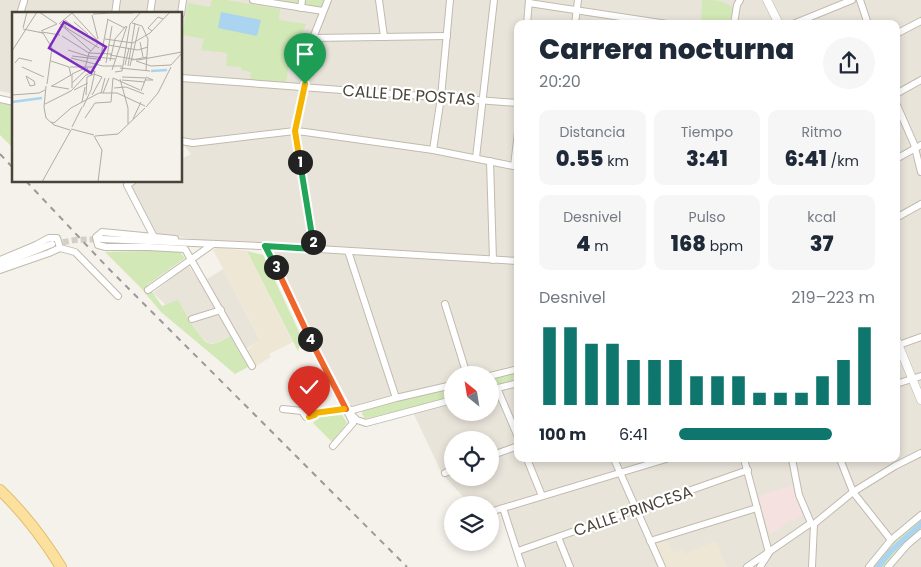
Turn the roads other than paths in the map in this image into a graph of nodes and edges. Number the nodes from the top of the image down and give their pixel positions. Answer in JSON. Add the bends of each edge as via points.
{"nodes":[{"id":1,"x":253,"y":0,"type":"edge"},
{"id":2,"x":302,"y":0,"type":"edge"},
{"id":3,"x":328,"y":0,"type":"edge"},
{"id":4,"x":379,"y":0,"type":"edge"},
{"id":5,"x":450,"y":0,"type":"edge"},
{"id":6,"x":494,"y":0,"type":"edge"},
{"id":7,"x":578,"y":0,"type":"edge"},
{"id":8,"x":740,"y":0,"type":"edge"},
{"id":9,"x":767,"y":0,"type":"edge"},
{"id":10,"x":852,"y":0,"type":"edge"},
{"id":11,"x":860,"y":0,"type":"edge"},
{"id":12,"x":529,"y":2,"type":"edge"},
{"id":13,"x":301,"y":8,"type":"junction"},
{"id":14,"x":576,"y":10,"type":"junction"},
{"id":15,"x":323,"y":12,"type":"junction"},
{"id":16,"x":527,"y":20,"type":"edge"},
{"id":17,"x":575,"y":20,"type":"edge"},
{"id":18,"x":641,"y":20,"type":"edge"},
{"id":19,"x":735,"y":20,"type":"edge"},
{"id":20,"x":777,"y":20,"type":"edge"},
{"id":21,"x":803,"y":20,"type":"edge"},
{"id":22,"x":867,"y":20,"type":"edge"},
{"id":23,"x":921,"y":21,"type":"edge"},
{"id":24,"x":900,"y":32,"type":"edge"},
{"id":25,"x":447,"y":36,"type":"junction"},
{"id":26,"x":384,"y":37,"type":"junction"},
{"id":27,"x":313,"y":38,"type":"junction"},
{"id":28,"x":182,"y":78,"type":"edge"},
{"id":29,"x":921,"y":80,"type":"edge"},
{"id":30,"x":304,"y":88,"type":"junction"},
{"id":31,"x":900,"y":92,"type":"edge"},
{"id":32,"x":441,"y":97,"type":"junction"},
{"id":33,"x":484,"y":100,"type":"junction"},
{"id":34,"x":514,"y":103,"type":"edge"},
{"id":35,"x":900,"y":111,"type":"edge"},
{"id":36,"x":295,"y":131,"type":"junction"},
{"id":37,"x":182,"y":141,"type":"edge"},
{"id":38,"x":918,"y":146,"type":"edge"},
{"id":39,"x":434,"y":150,"type":"junction"},
{"id":40,"x":900,"y":157,"type":"edge"},
{"id":41,"x":476,"y":158,"type":"junction"},
{"id":42,"x":490,"y":161,"type":"junction"},
{"id":43,"x":514,"y":167,"type":"edge"},
{"id":44,"x":921,"y":172,"type":"edge"},
{"id":45,"x":132,"y":182,"type":"edge"},
{"id":46,"x":921,"y":204,"type":"edge"},
{"id":47,"x":900,"y":216,"type":"edge"},
{"id":48,"x":154,"y":237,"type":"junction"},
{"id":49,"x":102,"y":239,"type":"tunnel mouth"},
{"id":50,"x":52,"y":244,"type":"tunnel mouth"},
{"id":51,"x":213,"y":244,"type":"junction"},
{"id":52,"x":226,"y":244,"type":"junction"},
{"id":53,"x":265,"y":246,"type":"junction"},
{"id":54,"x":60,"y":248,"type":"junction"},
{"id":55,"x":314,"y":249,"type":"junction"},
{"id":56,"x":348,"y":251,"type":"junction"},
{"id":57,"x":192,"y":259,"type":"junction"},
{"id":58,"x":0,"y":260,"type":"edge"},
{"id":59,"x":493,"y":260,"type":"junction"},
{"id":60,"x":514,"y":261,"type":"edge"},
{"id":61,"x":0,"y":265,"type":"edge"},
{"id":62,"x":0,"y":270,"type":"edge"},
{"id":63,"x":148,"y":290,"type":"dead end"},
{"id":64,"x":118,"y":296,"type":"dead end"},
{"id":65,"x":445,"y":304,"type":"dead end"},
{"id":66,"x":220,"y":310,"type":"junction"},
{"id":67,"x":192,"y":319,"type":"dead end"},
{"id":68,"x":921,"y":336,"type":"edge"},
{"id":69,"x":900,"y":342,"type":"edge"},
{"id":70,"x":900,"y":350,"type":"edge"},
{"id":71,"x":252,"y":366,"type":"dead end"},
{"id":72,"x":464,"y":366,"type":"edge"},
{"id":73,"x":514,"y":370,"type":"edge"},
{"id":74,"x":499,"y":374,"type":"edge"},
{"id":75,"x":921,"y":376,"type":"edge"},
{"id":76,"x":912,"y":379,"type":"junction"},
{"id":77,"x":900,"y":383,"type":"edge"},
{"id":78,"x":514,"y":384,"type":"edge"},
{"id":79,"x":444,"y":387,"type":"edge"},
{"id":80,"x":499,"y":388,"type":"edge"},
{"id":81,"x":396,"y":398,"type":"junction"},
{"id":82,"x":499,"y":399,"type":"edge"},
{"id":83,"x":921,"y":400,"type":"edge"},
{"id":84,"x":444,"y":402,"type":"edge"},
{"id":85,"x":283,"y":409,"type":"dead end"},
{"id":86,"x":346,"y":409,"type":"junction"},
{"id":87,"x":514,"y":429,"type":"edge"},
{"id":88,"x":333,"y":446,"type":"dead end"},
{"id":89,"x":514,"y":447,"type":"edge"},
{"id":90,"x":499,"y":453,"type":"edge"},
{"id":91,"x":921,"y":453,"type":"edge"},
{"id":92,"x":527,"y":462,"type":"edge"},
{"id":93,"x":615,"y":462,"type":"edge"},
{"id":94,"x":655,"y":462,"type":"edge"},
{"id":95,"x":745,"y":462,"type":"edge"},
{"id":96,"x":793,"y":462,"type":"edge"},
{"id":97,"x":841,"y":462,"type":"edge"},
{"id":98,"x":748,"y":470,"type":"junction"},
{"id":99,"x":620,"y":472,"type":"junction"},
{"id":100,"x":0,"y":490,"type":"edge"},
{"id":101,"x":853,"y":492,"type":"junction"},
{"id":102,"x":542,"y":496,"type":"junction"},
{"id":103,"x":503,"y":508,"type":"junction"},
{"id":104,"x":757,"y":508,"type":"junction"},
{"id":105,"x":499,"y":509,"type":"edge"},
{"id":106,"x":637,"y":510,"type":"junction"},
{"id":107,"x":921,"y":515,"type":"edge"},
{"id":108,"x":813,"y":524,"type":"junction"},
{"id":109,"x":921,"y":532,"type":"edge"},
{"id":110,"x":558,"y":537,"type":"junction"},
{"id":111,"x":891,"y":540,"type":"junction"},
{"id":112,"x":650,"y":541,"type":"junction"},
{"id":113,"x":518,"y":551,"type":"junction"},
{"id":114,"x":769,"y":553,"type":"junction"},
{"id":115,"x":61,"y":567,"type":"edge"},
{"id":116,"x":522,"y":567,"type":"edge"},
{"id":117,"x":570,"y":567,"type":"edge"},
{"id":118,"x":662,"y":567,"type":"edge"},
{"id":119,"x":747,"y":567,"type":"edge"},
{"id":120,"x":760,"y":567,"type":"edge"},
{"id":121,"x":812,"y":567,"type":"edge"},
{"id":122,"x":870,"y":567,"type":"edge"},
{"id":123,"x":888,"y":567,"type":"edge"}],
"edges":[{"from":1,"to":13,"type":"street"},
{"from":2,"to":13,"type":"street"},
{"from":3,"to":15,"type":"street"},
{"from":4,"to":26,"type":"street"},
{"from":5,"to":25,"type":"street"},
{"from":6,"to":33,"type":"street"},
{"from":7,"to":14,"type":"street"},
{"from":8,"to":19,"type":"street"},
{"from":9,"to":20,"type":"street"},
{"from":10,"to":21,"type":"street"},
{"from":11,"to":22,"type":"street"},
{"from":12,"to":14,"type":"street"},
{"from":12,"to":16,"type":"street"},
{"from":13,"to":15,"type":"street"},
{"from":14,"to":17,"type":"street"},
{"from":14,"to":18,"type":"street"},
{"from":15,"to":27,"type":"street"},
{"from":23,"to":24,"type":"street"},
{"from":25,"to":26,"type":"street"},
{"from":25,"to":32,"type":"street"},
{"from":26,"to":27,"type":"street"},
{"from":27,"to":30,"type":"street"},
{"from":28,"to":30,"type":"street","name":"CALLE DE POSTAS"},
{"from":29,"to":31,"type":"street"},
{"from":30,"to":32,"type":"street","name":"CALLE DE POSTAS"},
{"from":30,"to":36,"type":"street"},
{"from":32,"to":33,"type":"street","name":"CALLE DE POSTAS"},
{"from":32,"to":39,"type":"street"},
{"from":33,"to":34,"type":"street","name":"CALLE DE POSTAS"},
{"from":33,"to":41,"type":"street"},
{"from":35,"to":38,"type":"street"},
{"from":36,"to":37,"type":"street","via":[[193,143]]},
{"from":36,"to":39,"type":"street"},
{"from":36,"to":55,"type":"street"},
{"from":38,"to":40,"type":"street"},
{"from":38,"to":44,"type":"street"},
{"from":39,"to":41,"type":"street"},
{"from":41,"to":42,"type":"street"},
{"from":42,"to":43,"type":"street"},
{"from":42,"to":59,"type":"street"},
{"from":45,"to":48,"type":"street","via":[[127,185]]},
{"from":46,"to":47,"type":"street"},
{"from":48,"to":52,"type":"street"},
{"from":48,"to":57,"type":"street","via":[[102,232],[96,236],[98,245],[185,249]]},
{"from":49,"to":51,"type":"street"},
{"from":50,"to":61,"type":"street"},
{"from":51,"to":52,"type":"street"},
{"from":51,"to":57,"type":"street"},
{"from":52,"to":53,"type":"street"},
{"from":53,"to":55,"type":"street"},
{"from":53,"to":86,"type":"street"},
{"from":54,"to":58,"type":"street","via":[[57,238],[49,238]]},
{"from":54,"to":62,"type":"street"},
{"from":54,"to":64,"type":"street","via":[[75,252]]},
{"from":55,"to":56,"type":"street"},
{"from":56,"to":59,"type":"street"},
{"from":56,"to":81,"type":"street"},
{"from":57,"to":63,"type":"street"},
{"from":57,"to":66,"type":"street"},
{"from":59,"to":60,"type":"street"},
{"from":65,"to":72,"type":"street"},
{"from":66,"to":67,"type":"street"},
{"from":66,"to":71,"type":"street"},
{"from":68,"to":69,"type":"street"},
{"from":70,"to":76,"type":"street"},
{"from":73,"to":74,"type":"street"},
{"from":75,"to":76,"type":"street"},
{"from":76,"to":77,"type":"street"},
{"from":76,"to":83,"type":"street"},
{"from":78,"to":80,"type":"street"},
{"from":79,"to":81,"type":"street"},
{"from":81,"to":86,"type":"street"},
{"from":82,"to":87,"type":"street"},
{"from":84,"to":86,"type":"street","via":[[366,423],[357,420]]},
{"from":85,"to":86,"type":"street","via":[[302,411],[307,408],[315,413]]},
{"from":86,"to":88,"type":"street","via":[[353,423]]},
{"from":89,"to":90,"type":"street"},
{"from":91,"to":101,"type":"street"},
{"from":92,"to":102,"type":"street"},
{"from":93,"to":99,"type":"street"},
{"from":94,"to":99,"type":"street"},
{"from":95,"to":98,"type":"street"},
{"from":96,"to":108,"type":"street","via":[[799,495]]},
{"from":97,"to":101,"type":"street"},
{"from":98,"to":104,"type":"street"},
{"from":98,"to":106,"type":"street","name":"CALLE PRINCESA"},
{"from":99,"to":102,"type":"street"},
{"from":99,"to":106,"type":"street"},
{"from":100,"to":115,"type":"main road","via":[[42,537]]},
{"from":101,"to":108,"type":"street"},
{"from":101,"to":111,"type":"street"},
{"from":102,"to":103,"type":"street"},
{"from":103,"to":105,"type":"street"},
{"from":103,"to":113,"type":"street"},
{"from":104,"to":112,"type":"street"},
{"from":104,"to":114,"type":"street"},
{"from":106,"to":110,"type":"street","name":"CALLE PRINCESA"},
{"from":106,"to":112,"type":"street"},
{"from":107,"to":111,"type":"street"},
{"from":108,"to":114,"type":"street"},
{"from":108,"to":121,"type":"street"},
{"from":109,"to":123,"type":"street"},
{"from":110,"to":113,"type":"street","name":"CALLE PRINCESA"},
{"from":110,"to":117,"type":"street"},
{"from":111,"to":122,"type":"street"},
{"from":112,"to":118,"type":"street"},
{"from":113,"to":116,"type":"street"},
{"from":114,"to":119,"type":"street"},
{"from":114,"to":120,"type":"street"}]}
